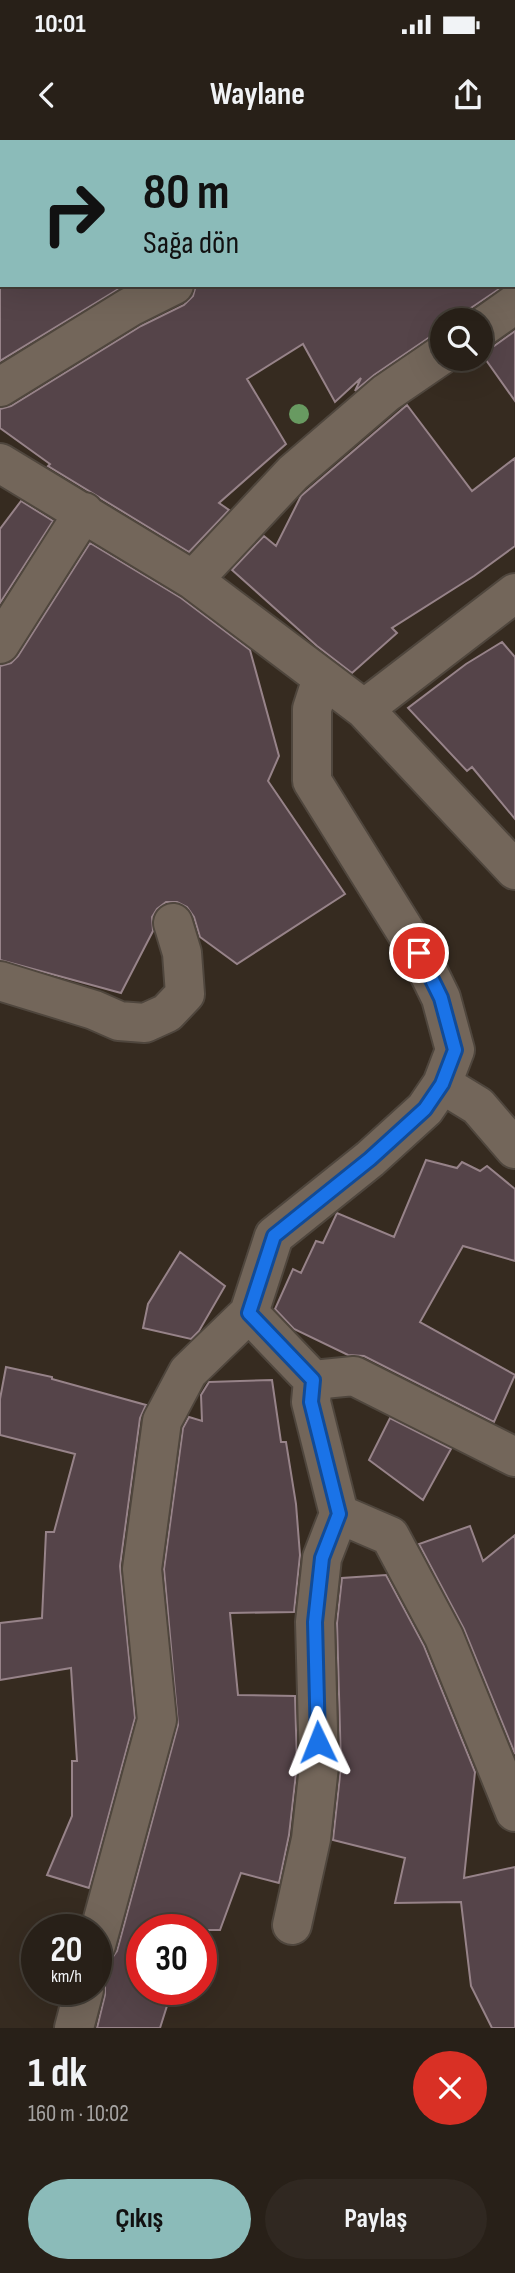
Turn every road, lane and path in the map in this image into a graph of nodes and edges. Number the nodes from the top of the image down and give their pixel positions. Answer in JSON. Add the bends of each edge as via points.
{"nodes":[{"id":1,"x":170,"y":287,"type":"edge"},
{"id":2,"x":515,"y":304,"type":"edge"},
{"id":3,"x":493,"y":320,"type":"edge"},
{"id":4,"x":430,"y":363,"type":"edge"},
{"id":5,"x":0,"y":387,"type":"edge"},
{"id":6,"x":0,"y":463,"type":"edge"},
{"id":7,"x":84,"y":512,"type":"junction"},
{"id":8,"x":194,"y":580,"type":"junction"},
{"id":9,"x":515,"y":593,"type":"edge"},
{"id":10,"x":0,"y":644,"type":"edge"},
{"id":11,"x":322,"y":678,"type":"junction"},
{"id":12,"x":364,"y":709,"type":"junction"},
{"id":13,"x":515,"y":870,"type":"edge"},
{"id":14,"x":173,"y":923,"type":"dead end"},
{"id":15,"x":0,"y":981,"type":"edge"},
{"id":16,"x":442,"y":1084,"type":"junction"},
{"id":17,"x":515,"y":1149,"type":"edge"},
{"id":18,"x":249,"y":1313,"type":"junction"},
{"id":19,"x":313,"y":1380,"type":"junction"},
{"id":20,"x":515,"y":1457,"type":"edge"},
{"id":21,"x":339,"y":1514,"type":"junction"},
{"id":22,"x":515,"y":1812,"type":"edge"},
{"id":23,"x":105,"y":1914,"type":"edge"},
{"id":24,"x":292,"y":1925,"type":"dead end"},
{"id":25,"x":80,"y":2005,"type":"edge"},
{"id":26,"x":74,"y":2028,"type":"edge"}],
"edges":[{"from":1,"to":5,"type":"street"},
{"from":2,"to":3,"type":"street"},
{"from":4,"to":8,"type":"street","via":[[386,393],[293,473]]},
{"from":6,"to":7,"type":"street"},
{"from":7,"to":8,"type":"street"},
{"from":7,"to":10,"type":"street"},
{"from":8,"to":11,"type":"street"},
{"from":9,"to":12,"type":"street"},
{"from":11,"to":12,"type":"street"},
{"from":11,"to":16,"type":"street","via":[[312,709],[313,782],[419,953],[441,998],[455,1050]]},
{"from":12,"to":13,"type":"street"},
{"from":14,"to":15,"type":"street","via":[[182,953],[185,994],[167,1013],[145,1023],[119,1021]]},
{"from":16,"to":17,"type":"street","via":[[478,1106]]},
{"from":16,"to":18,"type":"street","via":[[425,1109],[370,1159],[274,1236]]},
{"from":18,"to":19,"type":"street"},
{"from":18,"to":23,"type":"street","via":[[188,1372],[162,1421],[142,1569],[158,1720]]},
{"from":19,"to":20,"type":"street","via":[[354,1376]]},
{"from":19,"to":21,"type":"street","via":[[311,1402]]},
{"from":21,"to":22,"type":"street","via":[[390,1536],[444,1637]]},
{"from":21,"to":24,"type":"street","via":[[322,1558],[316,1609],[319,1766],[311,1839]]},
{"from":25,"to":26,"type":"street"}]}
